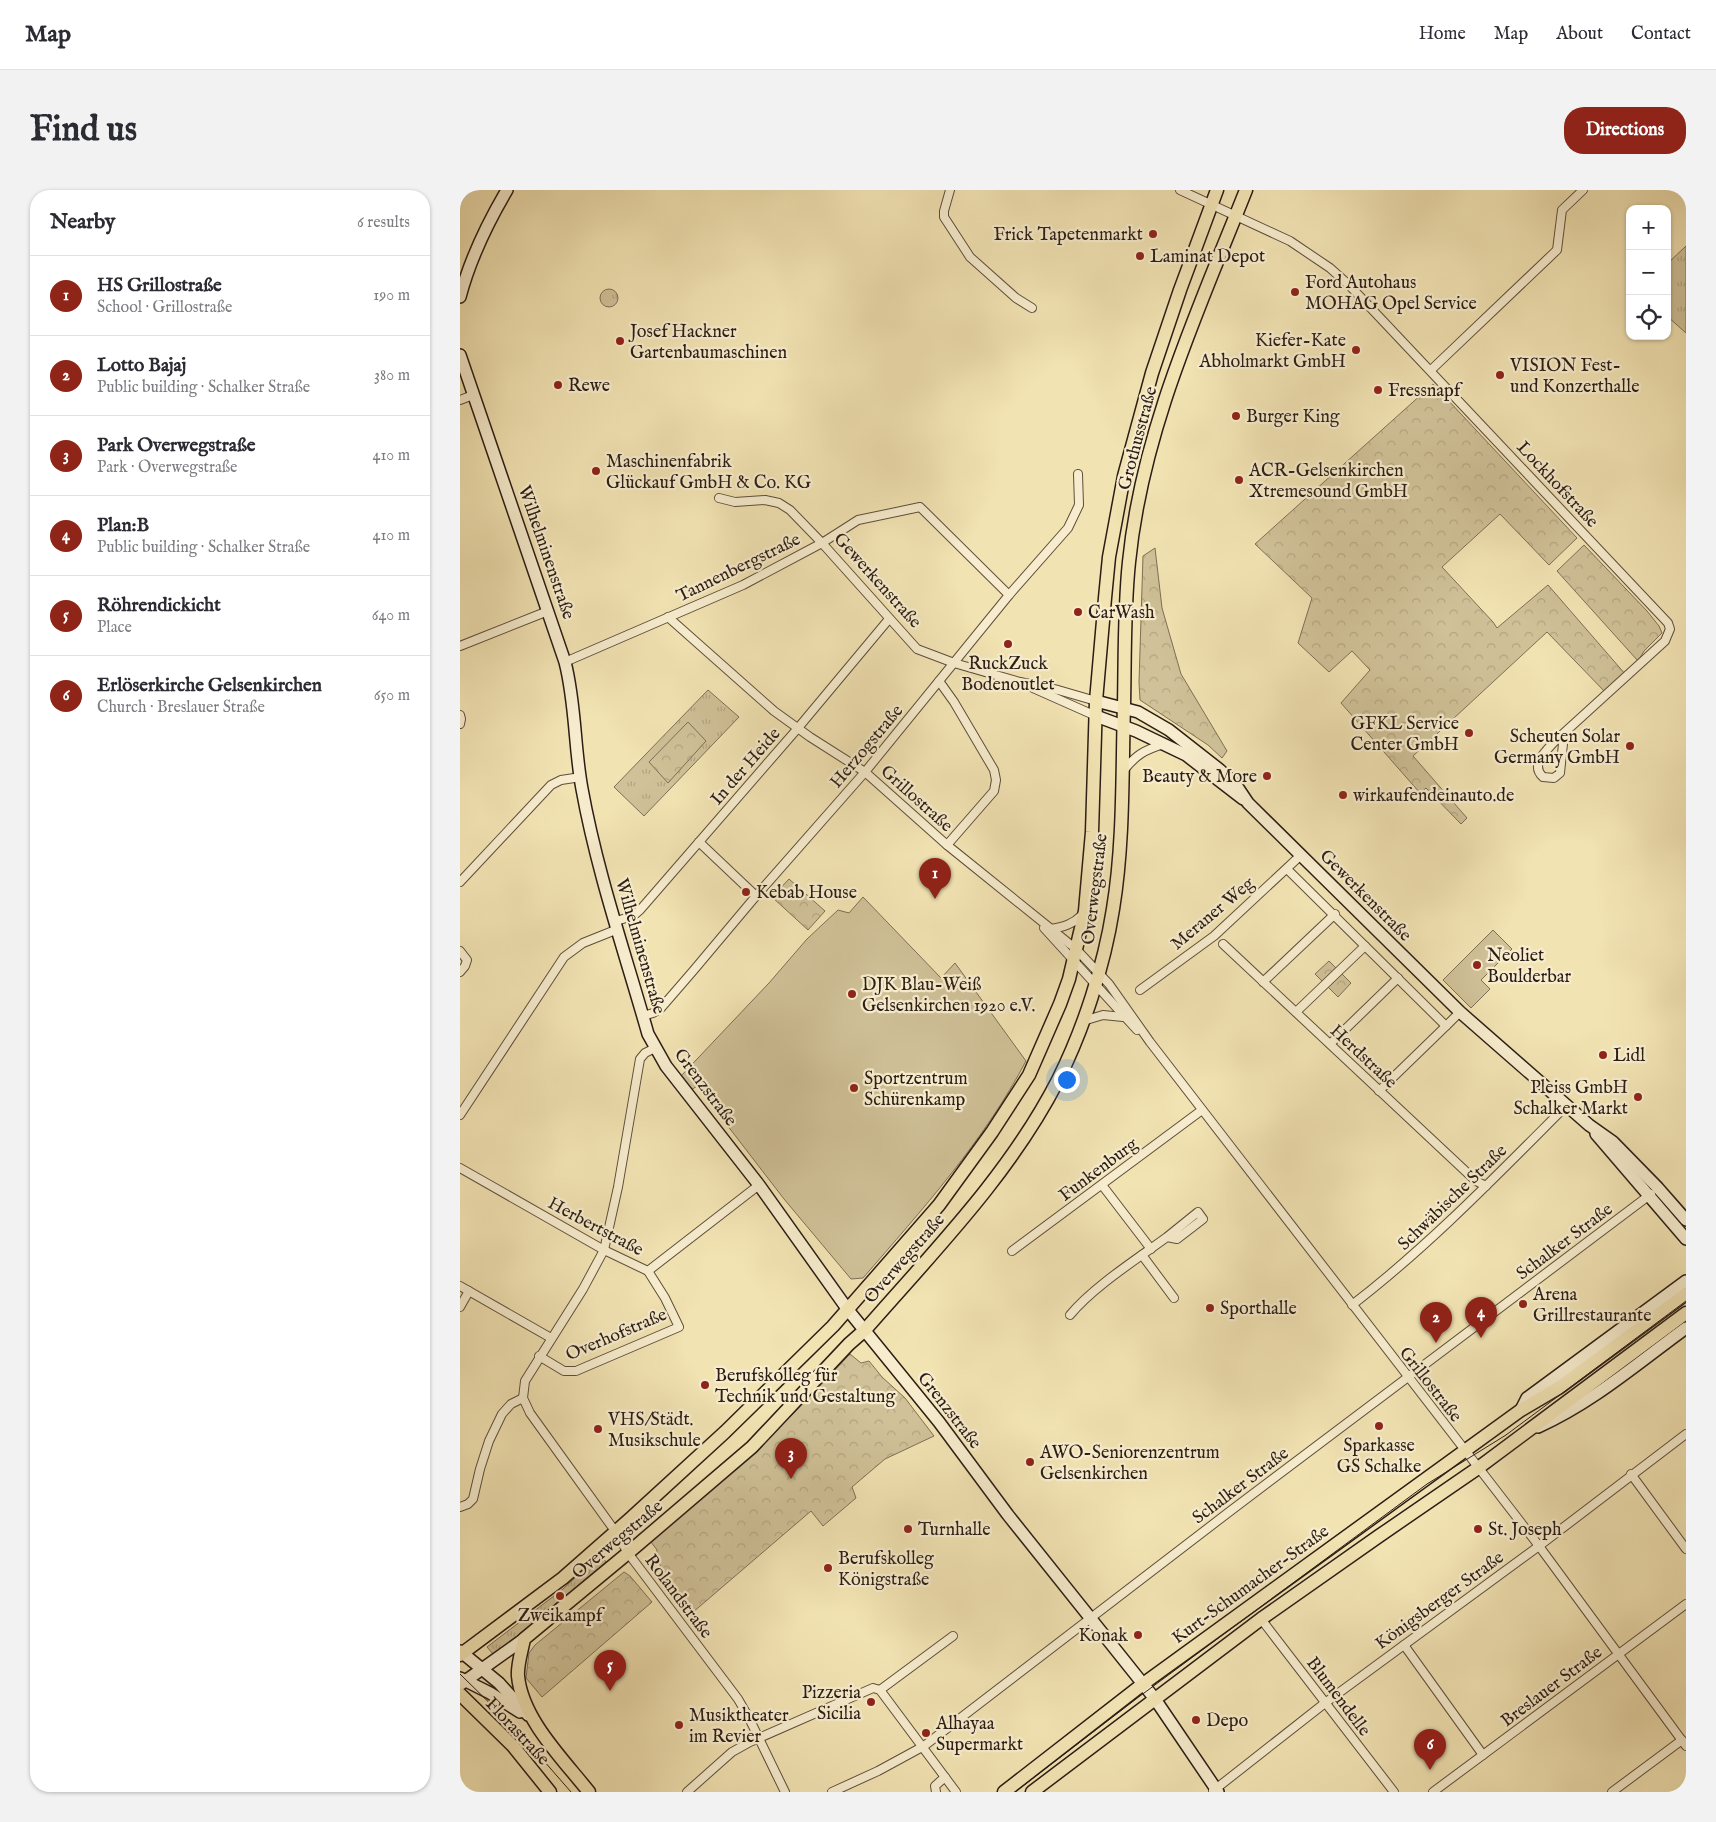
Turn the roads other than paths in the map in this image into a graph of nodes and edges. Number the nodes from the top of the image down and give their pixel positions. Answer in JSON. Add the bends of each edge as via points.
{"nodes":[{"id":1,"x":507,"y":190,"type":"edge"},
{"id":2,"x":950,"y":190,"type":"edge"},
{"id":3,"x":1180,"y":190,"type":"edge"},
{"id":4,"x":1217,"y":190,"type":"edge"},
{"id":5,"x":1246,"y":190,"type":"edge"},
{"id":6,"x":1583,"y":190,"type":"edge"},
{"id":7,"x":1212,"y":204,"type":"junction"},
{"id":8,"x":1236,"y":216,"type":"junction"},
{"id":9,"x":460,"y":297,"type":"edge"},
{"id":10,"x":1032,"y":308,"type":"dead end"},
{"id":11,"x":460,"y":355,"type":"edge"},
{"id":12,"x":1431,"y":370,"type":"junction"},
{"id":13,"x":473,"y":395,"type":"junction"},
{"id":14,"x":460,"y":400,"type":"edge"},
{"id":15,"x":1078,"y":474,"type":"dead end"},
{"id":16,"x":719,"y":498,"type":"dead end"},
{"id":17,"x":822,"y":543,"type":"junction"},
{"id":18,"x":1010,"y":595,"type":"junction"},
{"id":19,"x":548,"y":611,"type":"junction"},
{"id":20,"x":668,"y":617,"type":"junction"},
{"id":21,"x":889,"y":620,"type":"junction"},
{"id":22,"x":460,"y":646,"type":"edge"},
{"id":23,"x":565,"y":662,"type":"junction"},
{"id":24,"x":954,"y":663,"type":"junction"},
{"id":25,"x":939,"y":681,"type":"junction"},
{"id":26,"x":1020,"y":682,"type":"junction"},
{"id":27,"x":1096,"y":701,"type":"junction"},
{"id":28,"x":1124,"y":708,"type":"junction"},
{"id":29,"x":460,"y":715,"type":"edge"},
{"id":30,"x":1096,"y":716,"type":"junction"},
{"id":31,"x":460,"y":724,"type":"edge"},
{"id":32,"x":1122,"y":725,"type":"junction"},
{"id":33,"x":798,"y":728,"type":"junction"},
{"id":34,"x":1564,"y":734,"type":"junction"},
{"id":35,"x":1165,"y":744,"type":"junction"},
{"id":36,"x":865,"y":772,"type":"junction"},
{"id":37,"x":1121,"y":773,"type":"junction"},
{"id":38,"x":581,"y":778,"type":"junction"},
{"id":39,"x":1248,"y":803,"type":"junction"},
{"id":40,"x":699,"y":842,"type":"junction"},
{"id":41,"x":947,"y":845,"type":"junction"},
{"id":42,"x":1301,"y":855,"type":"junction"},
{"id":43,"x":1288,"y":868,"type":"junction"},
{"id":44,"x":461,"y":881,"type":"edge"},
{"id":45,"x":756,"y":896,"type":"junction"},
{"id":46,"x":1028,"y":910,"type":"junction"},
{"id":47,"x":1085,"y":911,"type":"junction"},
{"id":48,"x":1335,"y":914,"type":"junction"},
{"id":49,"x":617,"y":925,"type":"junction"},
{"id":50,"x":1050,"y":928,"type":"junction"},
{"id":51,"x":1223,"y":944,"type":"dead end"},
{"id":52,"x":1365,"y":946,"type":"junction"},
{"id":53,"x":460,"y":952,"type":"edge"},
{"id":54,"x":1075,"y":955,"type":"junction"},
{"id":55,"x":460,"y":972,"type":"edge"},
{"id":56,"x":1096,"y":977,"type":"junction"},
{"id":57,"x":1398,"y":978,"type":"junction"},
{"id":58,"x":1263,"y":982,"type":"junction"},
{"id":59,"x":1140,"y":990,"type":"dead end"},
{"id":60,"x":1296,"y":1012,"type":"junction"},
{"id":61,"x":1460,"y":1012,"type":"junction"},
{"id":62,"x":643,"y":1016,"type":"junction"},
{"id":63,"x":1123,"y":1017,"type":"junction"},
{"id":64,"x":1083,"y":1021,"type":"junction"},
{"id":65,"x":1446,"y":1026,"type":"junction"},
{"id":66,"x":1150,"y":1042,"type":"junction"},
{"id":67,"x":1330,"y":1044,"type":"junction"},
{"id":68,"x":656,"y":1048,"type":"junction"},
{"id":69,"x":1380,"y":1090,"type":"junction"},
{"id":70,"x":1567,"y":1105,"type":"junction"},
{"id":71,"x":1202,"y":1110,"type":"junction"},
{"id":72,"x":460,"y":1115,"type":"edge"},
{"id":73,"x":460,"y":1168,"type":"edge"},
{"id":74,"x":759,"y":1185,"type":"junction"},
{"id":75,"x":1102,"y":1185,"type":"junction"},
{"id":76,"x":1486,"y":1186,"type":"junction"},
{"id":77,"x":1654,"y":1192,"type":"junction"},
{"id":78,"x":1686,"y":1220,"type":"edge"},
{"id":79,"x":1167,"y":1237,"type":"dead end"},
{"id":80,"x":1686,"y":1239,"type":"edge"},
{"id":81,"x":1151,"y":1249,"type":"junction"},
{"id":82,"x":604,"y":1250,"type":"junction"},
{"id":83,"x":1012,"y":1251,"type":"dead end"},
{"id":84,"x":1142,"y":1255,"type":"junction"},
{"id":85,"x":648,"y":1271,"type":"junction"},
{"id":86,"x":1686,"y":1281,"type":"edge"},
{"id":87,"x":460,"y":1286,"type":"edge"},
{"id":88,"x":469,"y":1291,"type":"junction"},
{"id":89,"x":1686,"y":1294,"type":"edge"},
{"id":90,"x":1174,"y":1298,"type":"dead end"},
{"id":91,"x":1352,"y":1305,"type":"junction"},
{"id":92,"x":460,"y":1306,"type":"edge"},
{"id":93,"x":848,"y":1310,"type":"junction"},
{"id":94,"x":1686,"y":1313,"type":"edge"},
{"id":95,"x":1070,"y":1315,"type":"dead end"},
{"id":96,"x":1686,"y":1328,"type":"edge"},
{"id":97,"x":865,"y":1330,"type":"junction"},
{"id":98,"x":551,"y":1338,"type":"junction"},
{"id":99,"x":539,"y":1356,"type":"junction"},
{"id":100,"x":1408,"y":1378,"type":"junction"},
{"id":101,"x":523,"y":1398,"type":"junction"},
{"id":102,"x":1521,"y":1410,"type":"junction"},
{"id":103,"x":1522,"y":1434,"type":"junction"},
{"id":104,"x":1686,"y":1434,"type":"edge"},
{"id":105,"x":1464,"y":1451,"type":"junction"},
{"id":106,"x":1478,"y":1468,"type":"junction"},
{"id":107,"x":1632,"y":1474,"type":"junction"},
{"id":108,"x":460,"y":1507,"type":"edge"},
{"id":109,"x":615,"y":1532,"type":"junction"},
{"id":110,"x":1538,"y":1546,"type":"junction"},
{"id":111,"x":1686,"y":1549,"type":"edge"},
{"id":112,"x":628,"y":1553,"type":"junction"},
{"id":113,"x":1686,"y":1604,"type":"edge"},
{"id":114,"x":1092,"y":1618,"type":"junction"},
{"id":115,"x":1261,"y":1619,"type":"junction"},
{"id":116,"x":953,"y":1636,"type":"dead end"},
{"id":117,"x":524,"y":1639,"type":"junction"},
{"id":118,"x":1404,"y":1645,"type":"junction"},
{"id":119,"x":461,"y":1653,"type":"edge"},
{"id":120,"x":1618,"y":1655,"type":"junction"},
{"id":121,"x":483,"y":1668,"type":"junction"},
{"id":122,"x":462,"y":1681,"type":"edge"},
{"id":123,"x":1143,"y":1684,"type":"junction"},
{"id":124,"x":876,"y":1689,"type":"junction"},
{"id":125,"x":460,"y":1694,"type":"edge"},
{"id":126,"x":1155,"y":1699,"type":"junction"},
{"id":127,"x":1325,"y":1703,"type":"junction"},
{"id":128,"x":532,"y":1720,"type":"junction"},
{"id":129,"x":759,"y":1738,"type":"junction"},
{"id":130,"x":1684,"y":1743,"type":"edge"},
{"id":131,"x":924,"y":1746,"type":"junction"},
{"id":132,"x":1483,"y":1755,"type":"junction"},
{"id":133,"x":945,"y":1776,"type":"junction"},
{"id":134,"x":1215,"y":1791,"type":"edge"},
{"id":135,"x":550,"y":1792,"type":"edge"},
{"id":136,"x":590,"y":1792,"type":"edge"},
{"id":137,"x":687,"y":1792,"type":"edge"},
{"id":138,"x":785,"y":1792,"type":"edge"},
{"id":139,"x":832,"y":1792,"type":"edge"},
{"id":140,"x":936,"y":1792,"type":"edge"},
{"id":141,"x":956,"y":1792,"type":"edge"},
{"id":142,"x":1004,"y":1792,"type":"edge"},
{"id":143,"x":1032,"y":1792,"type":"edge"},
{"id":144,"x":1394,"y":1792,"type":"edge"},
{"id":145,"x":1433,"y":1792,"type":"edge"},
{"id":146,"x":1612,"y":1792,"type":"edge"}],
"edges":[{"from":1,"to":9,"type":"street","via":[[484,232]]},
{"from":2,"to":10,"type":"street","via":[[944,217],[970,257]]},
{"from":3,"to":7,"type":"street","name":"Lockhofstraße"},
{"from":4,"to":7,"type":"main road","name":"Grothusstraße"},
{"from":5,"to":8,"type":"main road","name":"Grothusstraße"},
{"from":6,"to":12,"type":"street","via":[[1562,210],[1558,250]]},
{"from":7,"to":8,"type":"street","name":"Lockhofstraße"},
{"from":7,"to":27,"type":"main road","name":"Grothusstraße","via":[[1152,373],[1124,476],[1109,557]]},
{"from":8,"to":12,"type":"street","name":"Lockhofstraße","via":[[1290,241],[1330,268]]},
{"from":8,"to":28,"type":"main road","name":"Grothusstraße","via":[[1175,368],[1141,484],[1129,563]]},
{"from":11,"to":13,"type":"street","name":"Wilhelminenstraße"},
{"from":12,"to":34,"type":"street","name":"Lockhofstraße","via":[[1668,623],[1669,635],[1665,640]]},
{"from":13,"to":14,"type":"street"},
{"from":13,"to":19,"type":"street","name":"Wilhelminenstraße"},
{"from":15,"to":18,"type":"street","name":"Herzogstraße","via":[[1080,498],[1076,515]]},
{"from":16,"to":17,"type":"street","name":"Gewerkenstraße","via":[[735,502],[765,500],[779,503]]},
{"from":17,"to":18,"type":"street","name":"Tannenbergstraße","via":[[858,520],[920,507]]},
{"from":17,"to":20,"type":"street","name":"Tannenbergstraße","via":[[743,585]]},
{"from":17,"to":21,"type":"street","name":"Gewerkenstraße"},
{"from":18,"to":24,"type":"street","name":"Herzogstraße"},
{"from":19,"to":22,"type":"street"},
{"from":19,"to":23,"type":"street","name":"Wilhelminenstraße"},
{"from":20,"to":23,"type":"street","name":"Tannenbergstraße"},
{"from":20,"to":33,"type":"street","name":"Grillostraße","via":[[774,711]]},
{"from":21,"to":24,"type":"street","name":"Gewerkenstraße","via":[[917,649]]},
{"from":21,"to":33,"type":"street","name":"In der Heide"},
{"from":23,"to":38,"type":"street","name":"Wilhelminenstraße","via":[[574,707]]},
{"from":24,"to":25,"type":"street","name":"Herzogstraße"},
{"from":24,"to":26,"type":"street","name":"Gewerkenstraße"},
{"from":25,"to":36,"type":"street","name":"Herzogstraße"},
{"from":25,"to":41,"type":"street","via":[[994,770],[996,780],[994,791]]},
{"from":26,"to":27,"type":"street","name":"Gewerkenstraße"},
{"from":26,"to":30,"type":"street","name":"Gewerkenstraße"},
{"from":27,"to":28,"type":"street","name":"Gewerkenstraße"},
{"from":27,"to":30,"type":"main road","name":"Overwegstraße"},
{"from":28,"to":32,"type":"main road","name":"Overwegstraße"},
{"from":28,"to":39,"type":"street","name":"Gewerkenstraße","via":[[1138,712],[1169,730],[1209,760],[1236,785]]},
{"from":29,"to":31,"type":"street"},
{"from":30,"to":32,"type":"street","name":"Gewerkenstraße"},
{"from":30,"to":47,"type":"main road","name":"Overwegstraße","via":[[1092,832]]},
{"from":32,"to":35,"type":"street","name":"Gewerkenstraße"},
{"from":32,"to":37,"type":"main road","name":"Overwegstraße"},
{"from":33,"to":36,"type":"street","name":"Grillostraße"},
{"from":33,"to":40,"type":"street","name":"In der Heide"},
{"from":34,"to":34,"type":"street","via":[[1539,759],[1537,768],[1543,778],[1554,778],[1560,773]]},
{"from":35,"to":37,"type":"street","via":[[1143,751]]},
{"from":35,"to":39,"type":"street","name":"Gewerkenstraße","via":[[1186,755]]},
{"from":36,"to":41,"type":"street","name":"Grillostraße"},
{"from":36,"to":45,"type":"street","name":"Herzogstraße"},
{"from":37,"to":56,"type":"main road","name":"Overwegstraße","via":[[1118,870],[1105,950]]},
{"from":38,"to":44,"type":"street","via":[[561,780],[551,785]]},
{"from":38,"to":49,"type":"street","name":"Wilhelminenstraße","via":[[592,835]]},
{"from":39,"to":42,"type":"street","name":"Gewerkenstraße"},
{"from":40,"to":45,"type":"street"},
{"from":40,"to":49,"type":"street","name":"In der Heide","via":[[636,914]]},
{"from":41,"to":46,"type":"street","name":"Grillostraße"},
{"from":42,"to":43,"type":"street","name":"Meraner Weg"},
{"from":42,"to":61,"type":"street","name":"Gewerkenstraße"},
{"from":43,"to":48,"type":"street","name":"Gewerkenstraße"},
{"from":43,"to":59,"type":"street","name":"Meraner Weg","via":[[1212,937]]},
{"from":45,"to":62,"type":"street","name":"Herzogstraße","via":[[661,1008]]},
{"from":46,"to":50,"type":"street","name":"Grillostraße"},
{"from":46,"to":54,"type":"street","name":"Grillostraße"},
{"from":47,"to":50,"type":"street","via":[[1075,922]]},
{"from":47,"to":54,"type":"main road","name":"Overwegstraße"},
{"from":48,"to":52,"type":"street","name":"Gewerkenstraße"},
{"from":48,"to":58,"type":"street"},
{"from":49,"to":62,"type":"street","name":"Wilhelminenstraße"},
{"from":49,"to":72,"type":"street","name":"In der Heide","via":[[583,942],[564,957]]},
{"from":50,"to":54,"type":"street","name":"Grillostraße"},
{"from":51,"to":58,"type":"street","name":"Herdstraße"},
{"from":52,"to":57,"type":"street","name":"Gewerkenstraße"},
{"from":52,"to":60,"type":"street"},
{"from":53,"to":55,"type":"street","via":[[467,960]]},
{"from":54,"to":56,"type":"street","name":"Grillostraße"},
{"from":54,"to":56,"type":"street","name":"Grillostraße"},
{"from":54,"to":93,"type":"main road","name":"Overwegstraße","via":[[1060,1004],[1024,1083],[939,1204]]},
{"from":56,"to":63,"type":"street","name":"Grillostraße"},
{"from":56,"to":64,"type":"main road","name":"Overwegstraße"},
{"from":56,"to":66,"type":"street","name":"Grillostraße","via":[[1109,984]]},
{"from":57,"to":65,"type":"street","name":"Gewerkenstraße"},
{"from":57,"to":67,"type":"street"},
{"from":58,"to":60,"type":"street","name":"Herdstraße"},
{"from":60,"to":67,"type":"street","name":"Herdstraße"},
{"from":61,"to":65,"type":"street"},
{"from":61,"to":70,"type":"street","name":"Gewerkenstraße"},
{"from":62,"to":68,"type":"street","name":"Wilhelminenstraße"},
{"from":63,"to":64,"type":"street","via":[[1103,1014]]},
{"from":63,"to":66,"type":"street","name":"Grillostraße"},
{"from":64,"to":97,"type":"main road","name":"Overwegstraße","via":[[1059,1079],[1023,1141],[979,1199]]},
{"from":65,"to":69,"type":"street"},
{"from":66,"to":71,"type":"street","name":"Grillostraße"},
{"from":67,"to":69,"type":"street","name":"Herdstraße"},
{"from":68,"to":74,"type":"street","name":"Grenzstraße","via":[[666,1066]]},
{"from":68,"to":82,"type":"street","via":[[640,1059]]},
{"from":69,"to":76,"type":"street","name":"Herdstraße","via":[[1476,1181]]},
{"from":70,"to":76,"type":"street","name":"Schwäbische Straße"},
{"from":70,"to":77,"type":"street","name":"Gewerkenstraße","via":[[1613,1142]]},
{"from":71,"to":75,"type":"street","name":"Funkenburg"},
{"from":71,"to":91,"type":"street","name":"Grillostraße"},
{"from":73,"to":82,"type":"street","name":"Herbertstraße"},
{"from":74,"to":85,"type":"street","name":"Herbertstraße"},
{"from":74,"to":93,"type":"street","name":"Grenzstraße"},
{"from":75,"to":81,"type":"street"},
{"from":75,"to":83,"type":"street","name":"Funkenburg"},
{"from":76,"to":91,"type":"street","name":"Schwäbische Straße","via":[[1391,1275]]},
{"from":77,"to":78,"type":"street"},
{"from":77,"to":80,"type":"street"},
{"from":77,"to":100,"type":"street","name":"Schalker Straße"},
{"from":79,"to":81,"type":"street"},
{"from":81,"to":84,"type":"street"},
{"from":82,"to":85,"type":"street","name":"Herbertstraße"},
{"from":82,"to":98,"type":"street"},
{"from":84,"to":90,"type":"street"},
{"from":84,"to":95,"type":"street","via":[[1082,1301]]},
{"from":85,"to":99,"type":"street","name":"Overhofstraße","via":[[679,1327],[576,1371],[564,1371]]},
{"from":86,"to":102,"type":"street","name":"Kurt-Schumacher-Straße","via":[[1527,1398]]},
{"from":87,"to":88,"type":"street"},
{"from":88,"to":92,"type":"street"},
{"from":88,"to":98,"type":"street"},
{"from":89,"to":102,"type":"main road","name":"Kurt-Schumacher-Straße","via":[[1560,1387]]},
{"from":91,"to":100,"type":"street","name":"Grillostraße"},
{"from":93,"to":97,"type":"street","name":"Grenzstraße"},
{"from":93,"to":109,"type":"main road","name":"Overwegstraße","via":[[725,1432]]},
{"from":94,"to":103,"type":"main road","name":"Kurt-Schumacher-Straße"},
{"from":96,"to":103,"type":"street","name":"Kurt-Schumacher-Straße","via":[[1589,1400],[1562,1417]]},
{"from":97,"to":112,"type":"main road","name":"Overwegstraße","via":[[752,1447]]},
{"from":97,"to":114,"type":"street","name":"Grenzstraße"},
{"from":98,"to":99,"type":"street"},
{"from":99,"to":101,"type":"street","via":[[525,1380]]},
{"from":100,"to":105,"type":"street","name":"Grillostraße"},
{"from":100,"to":114,"type":"street","name":"Schalker Straße"},
{"from":101,"to":108,"type":"street","via":[[502,1414],[489,1441],[473,1499]]},
{"from":101,"to":109,"type":"street","name":"Rolandstraße","via":[[530,1413]]},
{"from":102,"to":105,"type":"main road","name":"Kurt-Schumacher-Straße"},
{"from":103,"to":106,"type":"main road","name":"Kurt-Schumacher-Straße"},
{"from":104,"to":107,"type":"street","name":"Königsberger Straße"},
{"from":105,"to":106,"type":"street","name":"Grillostraße"},
{"from":105,"to":123,"type":"main road","name":"Kurt-Schumacher-Straße"},
{"from":106,"to":110,"type":"street","name":"Grillostraße"},
{"from":106,"to":115,"type":"main road","name":"Kurt-Schumacher-Straße"},
{"from":107,"to":110,"type":"street","name":"Königsberger Straße"},
{"from":107,"to":111,"type":"street"},
{"from":109,"to":112,"type":"street","name":"Rolandstraße"},
{"from":109,"to":119,"type":"main road","name":"Overwegstraße","via":[[563,1578]]},
{"from":110,"to":118,"type":"street","name":"Königsberger Straße"},
{"from":110,"to":120,"type":"street","name":"Grillostraße"},
{"from":112,"to":117,"type":"main road","name":"Overwegstraße"},
{"from":112,"to":129,"type":"street","name":"Rolandstraße","via":[[738,1699]]},
{"from":113,"to":120,"type":"street","name":"Breslauer Straße"},
{"from":114,"to":123,"type":"street","name":"Grenzstraße"},
{"from":114,"to":131,"type":"street","name":"Schalker Straße"},
{"from":115,"to":126,"type":"main road","name":"Kurt-Schumacher-Straße"},
{"from":115,"to":127,"type":"street","name":"Blumendelle"},
{"from":116,"to":124,"type":"street"},
{"from":117,"to":121,"type":"street","name":"Overwegstraße"},
{"from":117,"to":128,"type":"main road","name":"Florastraße","via":[[518,1676],[520,1692]]},
{"from":118,"to":127,"type":"street","name":"Königsberger Straße"},
{"from":118,"to":132,"type":"street"},
{"from":119,"to":121,"type":"street","name":"Florastraße"},
{"from":120,"to":130,"type":"street","name":"Grillostraße"},
{"from":120,"to":132,"type":"street","name":"Breslauer Straße"},
{"from":121,"to":122,"type":"street","name":"Overwegstraße"},
{"from":121,"to":128,"type":"street","name":"Florastraße"},
{"from":122,"to":128,"type":"street","via":[[490,1693]]},
{"from":123,"to":126,"type":"street","name":"Grenzstraße"},
{"from":123,"to":142,"type":"main road","name":"Kurt-Schumacher-Straße"},
{"from":124,"to":129,"type":"street"},
{"from":124,"to":131,"type":"street"},
{"from":125,"to":135,"type":"main road","name":"Florastraße","via":[[513,1746]]},
{"from":126,"to":134,"type":"street","name":"Grenzstraße"},
{"from":126,"to":143,"type":"main road","name":"Kurt-Schumacher-Straße"},
{"from":127,"to":134,"type":"street","name":"Königsberger Straße"},
{"from":127,"to":144,"type":"street","name":"Blumendelle"},
{"from":128,"to":136,"type":"main road","name":"Florastraße"},
{"from":129,"to":137,"type":"street","via":[[732,1752]]},
{"from":129,"to":138,"type":"street","name":"Rolandstraße"},
{"from":130,"to":146,"type":"street"},
{"from":131,"to":133,"type":"street"},
{"from":131,"to":139,"type":"street","name":"Schalker Straße"},
{"from":132,"to":145,"type":"street","name":"Breslauer Straße"},
{"from":133,"to":140,"type":"street","via":[[935,1786]]},
{"from":133,"to":141,"type":"street"}]}
